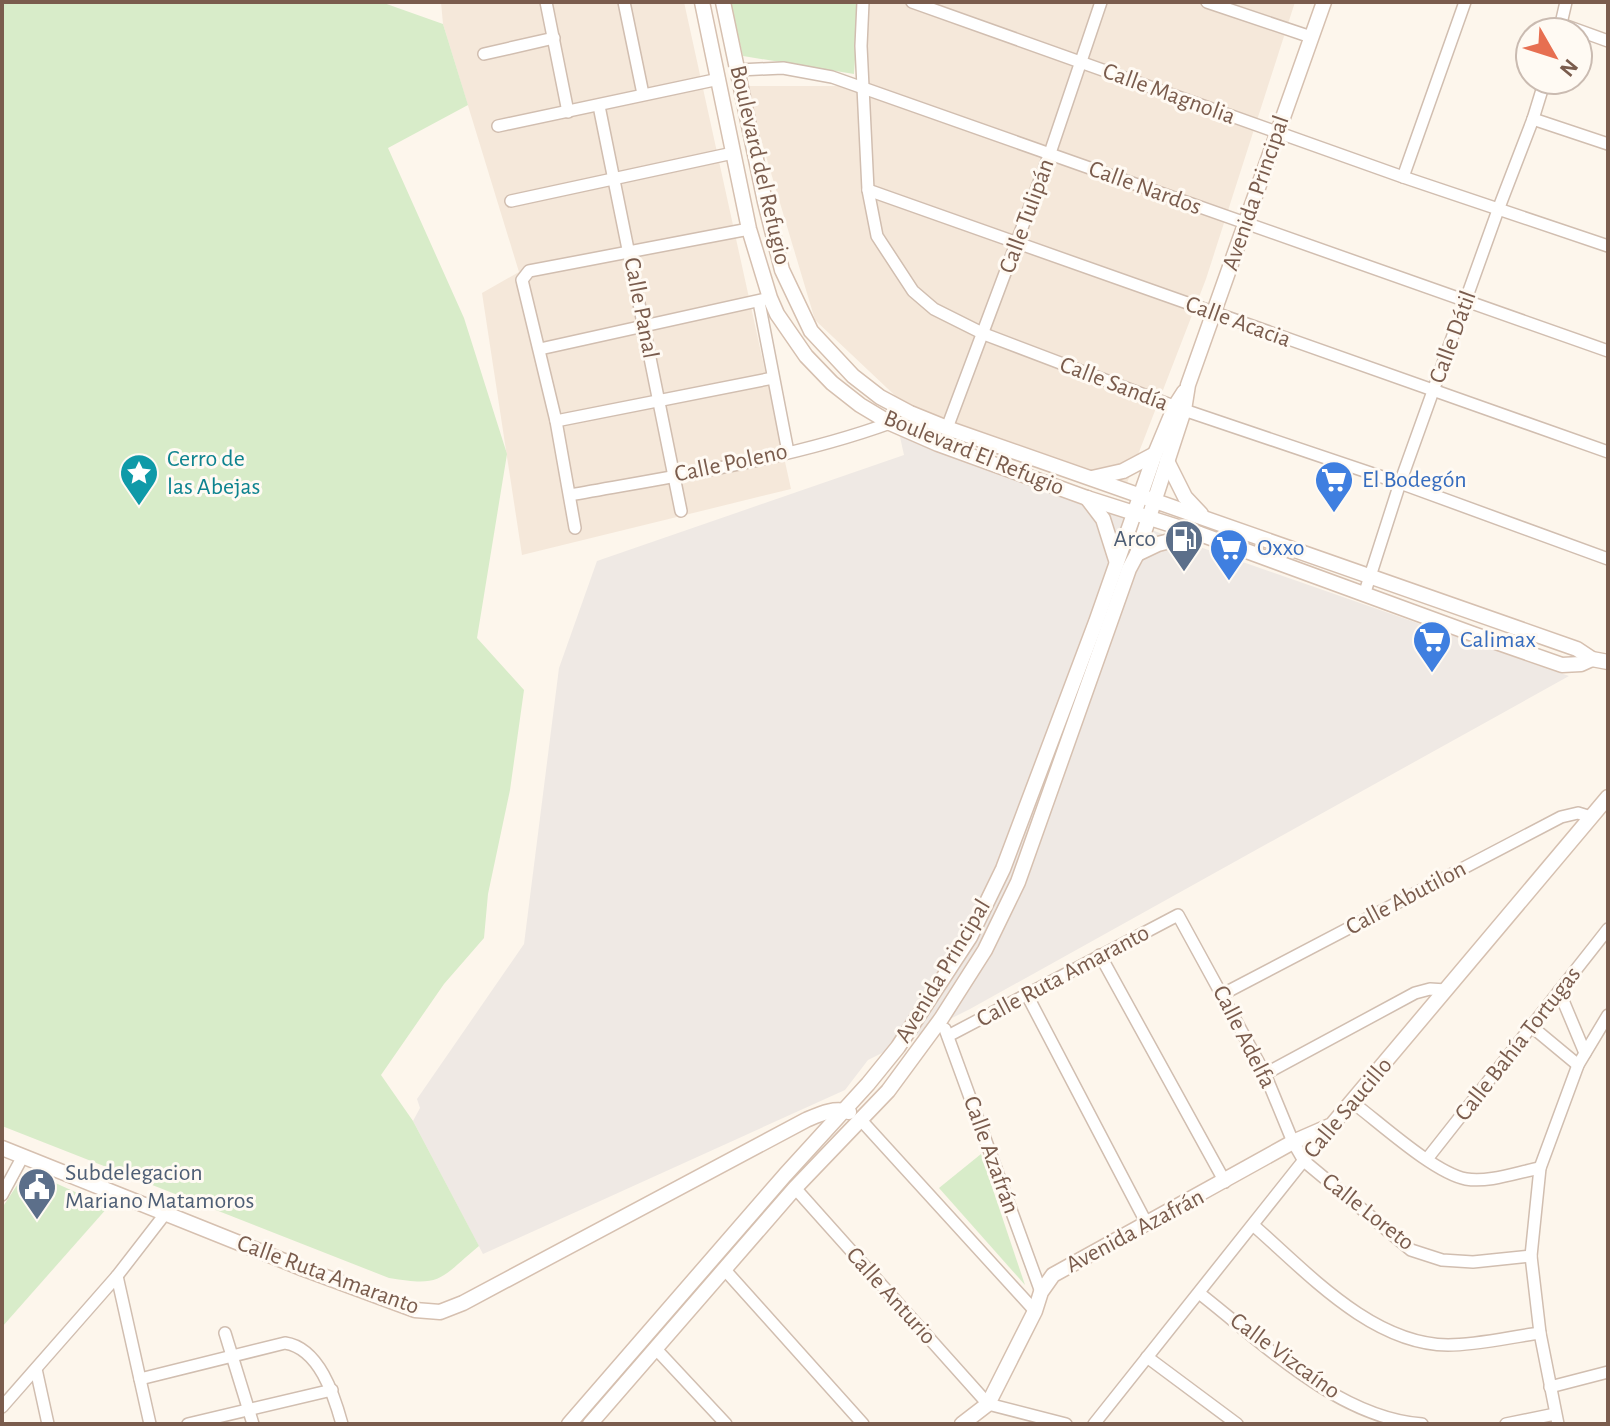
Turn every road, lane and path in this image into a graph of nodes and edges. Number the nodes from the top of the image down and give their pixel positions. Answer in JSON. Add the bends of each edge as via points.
{"nodes":[{"id":1,"x":546,"y":2,"type":"edge"},
{"id":2,"x":624,"y":2,"type":"edge"},
{"id":3,"x":702,"y":2,"type":"edge"},
{"id":4,"x":723,"y":2,"type":"edge"},
{"id":5,"x":863,"y":2,"type":"edge"},
{"id":6,"x":912,"y":2,"type":"edge"},
{"id":7,"x":1101,"y":2,"type":"edge"},
{"id":8,"x":1207,"y":2,"type":"edge"},
{"id":9,"x":1324,"y":2,"type":"edge"},
{"id":10,"x":1465,"y":2,"type":"edge"},
{"id":11,"x":1311,"y":37,"type":"junction"},
{"id":12,"x":554,"y":38,"type":"junction"},
{"id":13,"x":484,"y":54,"type":"dead end"},
{"id":14,"x":1080,"y":62,"type":"junction"},
{"id":15,"x":739,"y":70,"type":"junction"},
{"id":16,"x":719,"y":79,"type":"junction"},
{"id":17,"x":863,"y":87,"type":"junction"},
{"id":18,"x":643,"y":94,"type":"junction"},
{"id":19,"x":1540,"y":96,"type":"edge"},
{"id":20,"x":599,"y":106,"type":"junction"},
{"id":21,"x":568,"y":112,"type":"junction"},
{"id":22,"x":1533,"y":119,"type":"junction"},
{"id":23,"x":498,"y":126,"type":"dead end"},
{"id":24,"x":1277,"y":133,"type":"junction"},
{"id":25,"x":1608,"y":144,"type":"edge"},
{"id":26,"x":733,"y":153,"type":"junction"},
{"id":27,"x":1050,"y":153,"type":"junction"},
{"id":28,"x":1403,"y":177,"type":"junction"},
{"id":29,"x":615,"y":180,"type":"junction"},
{"id":30,"x":868,"y":190,"type":"junction"},
{"id":31,"x":511,"y":201,"type":"dead end"},
{"id":32,"x":1498,"y":210,"type":"junction"},
{"id":33,"x":1244,"y":223,"type":"junction"},
{"id":34,"x":749,"y":229,"type":"junction"},
{"id":35,"x":1017,"y":244,"type":"junction"},
{"id":36,"x":1608,"y":246,"type":"edge"},
{"id":37,"x":629,"y":251,"type":"junction"},
{"id":38,"x":764,"y":300,"type":"junction"},
{"id":39,"x":1465,"y":300,"type":"junction"},
{"id":40,"x":1215,"y":313,"type":"junction"},
{"id":41,"x":645,"y":325,"type":"junction"},
{"id":42,"x":984,"y":334,"type":"junction"},
{"id":43,"x":540,"y":349,"type":"junction"},
{"id":44,"x":1608,"y":351,"type":"edge"},
{"id":45,"x":773,"y":378,"type":"junction"},
{"id":46,"x":1433,"y":392,"type":"junction"},
{"id":47,"x":659,"y":401,"type":"junction"},
{"id":48,"x":1180,"y":408,"type":"junction"},
{"id":49,"x":556,"y":421,"type":"junction"},
{"id":50,"x":890,"y":423,"type":"junction"},
{"id":51,"x":947,"y":428,"type":"junction"},
{"id":52,"x":788,"y":452,"type":"junction"},
{"id":53,"x":1608,"y":452,"type":"edge"},
{"id":54,"x":1161,"y":458,"type":"junction"},
{"id":55,"x":675,"y":475,"type":"junction"},
{"id":56,"x":1090,"y":478,"type":"junction"},
{"id":57,"x":1400,"y":483,"type":"junction"},
{"id":58,"x":570,"y":495,"type":"junction"},
{"id":59,"x":1087,"y":498,"type":"junction"},
{"id":60,"x":1147,"y":498,"type":"junction"},
{"id":61,"x":681,"y":511,"type":"dead end"},
{"id":62,"x":1133,"y":513,"type":"junction"},
{"id":63,"x":1148,"y":518,"type":"junction"},
{"id":64,"x":1204,"y":518,"type":"junction"},
{"id":65,"x":575,"y":528,"type":"dead end"},
{"id":66,"x":1200,"y":534,"type":"junction"},
{"id":67,"x":1137,"y":554,"type":"junction"},
{"id":68,"x":1608,"y":559,"type":"edge"},
{"id":69,"x":1116,"y":560,"type":"junction"},
{"id":70,"x":1368,"y":577,"type":"junction"},
{"id":71,"x":1364,"y":595,"type":"junction"},
{"id":72,"x":1592,"y":659,"type":"junction"},
{"id":73,"x":1608,"y":662,"type":"edge"},
{"id":74,"x":1057,"y":726,"type":"junction"},
{"id":75,"x":1073,"y":732,"type":"junction"},
{"id":76,"x":1608,"y":797,"type":"edge"},
{"id":77,"x":1591,"y":817,"type":"junction"},
{"id":78,"x":1178,"y":915,"type":"joint"},
{"id":79,"x":1608,"y":929,"type":"edge"},
{"id":80,"x":1100,"y":955,"type":"junction"},
{"id":81,"x":1446,"y":990,"type":"junction"},
{"id":82,"x":1559,"y":991,"type":"junction"},
{"id":83,"x":1223,"y":994,"type":"junction"},
{"id":84,"x":1027,"y":995,"type":"junction"},
{"id":85,"x":1608,"y":1015,"type":"edge"},
{"id":86,"x":941,"y":1019,"type":"junction"},
{"id":87,"x":1531,"y":1026,"type":"junction"},
{"id":88,"x":948,"y":1036,"type":"junction"},
{"id":89,"x":1585,"y":1053,"type":"junction"},
{"id":90,"x":1578,"y":1065,"type":"junction"},
{"id":91,"x":1265,"y":1074,"type":"junction"},
{"id":92,"x":1352,"y":1102,"type":"junction"},
{"id":93,"x":845,"y":1110,"type":"junction"},
{"id":94,"x":860,"y":1119,"type":"junction"},
{"id":95,"x":1332,"y":1125,"type":"junction"},
{"id":96,"x":1293,"y":1142,"type":"junction"},
{"id":97,"x":2,"y":1148,"type":"edge"},
{"id":98,"x":23,"y":1156,"type":"junction"},
{"id":99,"x":1427,"y":1159,"type":"junction"},
{"id":100,"x":1304,"y":1161,"type":"junction"},
{"id":101,"x":1540,"y":1168,"type":"junction"},
{"id":102,"x":1225,"y":1182,"type":"junction"},
{"id":103,"x":795,"y":1188,"type":"junction"},
{"id":104,"x":2,"y":1195,"type":"edge"},
{"id":105,"x":165,"y":1214,"type":"junction"},
{"id":106,"x":1147,"y":1224,"type":"junction"},
{"id":107,"x":1253,"y":1225,"type":"junction"},
{"id":108,"x":1531,"y":1256,"type":"junction"},
{"id":109,"x":725,"y":1270,"type":"junction"},
{"id":110,"x":117,"y":1276,"type":"junction"},
{"id":111,"x":1041,"y":1292,"type":"junction"},
{"id":112,"x":1199,"y":1293,"type":"junction"},
{"id":113,"x":1035,"y":1311,"type":"junction"},
{"id":114,"x":225,"y":1333,"type":"dead end"},
{"id":115,"x":1540,"y":1333,"type":"junction"},
{"id":116,"x":656,"y":1349,"type":"junction"},
{"id":117,"x":1147,"y":1357,"type":"junction"},
{"id":118,"x":233,"y":1358,"type":"junction"},
{"id":119,"x":36,"y":1369,"type":"junction"},
{"id":120,"x":1608,"y":1372,"type":"edge"},
{"id":121,"x":140,"y":1379,"type":"junction"},
{"id":122,"x":1550,"y":1387,"type":"junction"},
{"id":123,"x":332,"y":1390,"type":"junction"},
{"id":124,"x":988,"y":1404,"type":"junction"},
{"id":125,"x":2,"y":1407,"type":"edge"},
{"id":126,"x":250,"y":1411,"type":"junction"},
{"id":127,"x":1556,"y":1419,"type":"edge"},
{"id":128,"x":48,"y":1424,"type":"edge"},
{"id":129,"x":150,"y":1424,"type":"edge"},
{"id":130,"x":188,"y":1424,"type":"edge"},
{"id":131,"x":253,"y":1424,"type":"edge"},
{"id":132,"x":342,"y":1424,"type":"edge"},
{"id":133,"x":569,"y":1424,"type":"edge"},
{"id":134,"x":590,"y":1424,"type":"edge"},
{"id":135,"x":726,"y":1424,"type":"edge"},
{"id":136,"x":863,"y":1424,"type":"edge"},
{"id":137,"x":962,"y":1424,"type":"edge"},
{"id":138,"x":1066,"y":1424,"type":"edge"},
{"id":139,"x":1094,"y":1424,"type":"edge"},
{"id":140,"x":1237,"y":1424,"type":"edge"},
{"id":141,"x":1422,"y":1424,"type":"edge"},
{"id":142,"x":1506,"y":1424,"type":"edge"}],
"edges":[{"from":1,"to":12,"type":"street"},
{"from":2,"to":18,"type":"street"},
{"from":3,"to":16,"type":"main road","name":"Boulevard El Refugio"},
{"from":4,"to":15,"type":"main road","name":"Boulevard del Refugio"},
{"from":5,"to":17,"type":"street","name":"Calle Sandía"},
{"from":6,"to":14,"type":"street","name":"Calle Magnolia"},
{"from":7,"to":14,"type":"street","name":"Calle Tulipán"},
{"from":8,"to":11,"type":"street"},
{"from":9,"to":11,"type":"main road","name":"Avenida Principal"},
{"from":10,"to":28,"type":"street"},
{"from":11,"to":24,"type":"main road","name":"Avenida Principal"},
{"from":12,"to":13,"type":"street"},
{"from":12,"to":21,"type":"street"},
{"from":14,"to":24,"type":"street","name":"Calle Magnolia"},
{"from":14,"to":27,"type":"street","name":"Calle Tulipán"},
{"from":15,"to":17,"type":"street","name":"Calle Nardos","via":[[783,68]]},
{"from":15,"to":51,"type":"main road","name":"Boulevard del Refugio","via":[[782,270],[811,331],[880,397]]},
{"from":16,"to":18,"type":"street"},
{"from":16,"to":26,"type":"main road","name":"Boulevard El Refugio"},
{"from":17,"to":27,"type":"street","name":"Calle Nardos"},
{"from":17,"to":30,"type":"street","name":"Calle Sandía"},
{"from":18,"to":20,"type":"street"},
{"from":19,"to":22,"type":"street","name":"Calle Dátil"},
{"from":20,"to":21,"type":"street"},
{"from":20,"to":29,"type":"street","name":"Calle Panal"},
{"from":21,"to":23,"type":"street"},
{"from":22,"to":25,"type":"street"},
{"from":22,"to":32,"type":"street","name":"Calle Dátil"},
{"from":24,"to":28,"type":"street","name":"Calle Magnolia"},
{"from":24,"to":33,"type":"main road","name":"Avenida Principal"},
{"from":26,"to":29,"type":"street"},
{"from":26,"to":34,"type":"main road","name":"Boulevard El Refugio"},
{"from":27,"to":33,"type":"street","name":"Calle Nardos"},
{"from":27,"to":35,"type":"street","name":"Calle Tulipán"},
{"from":28,"to":32,"type":"street","name":"Calle Magnolia"},
{"from":29,"to":31,"type":"street"},
{"from":29,"to":37,"type":"street","name":"Calle Panal"},
{"from":30,"to":35,"type":"street","name":"Calle Acacia"},
{"from":30,"to":42,"type":"street","name":"Calle Sandía","via":[[877,236],[913,291],[934,309]]},
{"from":32,"to":36,"type":"street","name":"Calle Magnolia"},
{"from":32,"to":39,"type":"street","name":"Calle Dátil"},
{"from":33,"to":39,"type":"street","name":"Calle Nardos"},
{"from":33,"to":40,"type":"main road","name":"Avenida Principal"},
{"from":34,"to":37,"type":"street"},
{"from":34,"to":38,"type":"main road","name":"Boulevard El Refugio"},
{"from":35,"to":40,"type":"street","name":"Calle Acacia"},
{"from":35,"to":42,"type":"street","name":"Calle Tulipán"},
{"from":37,"to":41,"type":"street","name":"Calle Panal"},
{"from":37,"to":43,"type":"street","via":[[524,274]]},
{"from":38,"to":41,"type":"street"},
{"from":38,"to":45,"type":"street"},
{"from":38,"to":50,"type":"main road","name":"Boulevard El Refugio","via":[[832,383]]},
{"from":39,"to":44,"type":"street","name":"Calle Nardos"},
{"from":39,"to":46,"type":"street","name":"Calle Dátil"},
{"from":40,"to":46,"type":"street","name":"Calle Acacia"},
{"from":40,"to":48,"type":"main road","name":"Avenida Principal"},
{"from":41,"to":43,"type":"street"},
{"from":41,"to":47,"type":"street","name":"Calle Panal"},
{"from":42,"to":48,"type":"street","name":"Calle Sandía"},
{"from":42,"to":51,"type":"street","name":"Calle Tulipán"},
{"from":43,"to":49,"type":"street"},
{"from":45,"to":47,"type":"street"},
{"from":45,"to":52,"type":"street"},
{"from":46,"to":53,"type":"street","name":"Calle Acacia"},
{"from":46,"to":57,"type":"street","name":"Calle Dátil"},
{"from":47,"to":49,"type":"street"},
{"from":47,"to":55,"type":"street","name":"Calle Panal"},
{"from":48,"to":54,"type":"main road","name":"Avenida Principal"},
{"from":48,"to":57,"type":"street","name":"Calle Sandía"},
{"from":49,"to":58,"type":"street"},
{"from":50,"to":52,"type":"street","name":"Calle Poleno"},
{"from":50,"to":59,"type":"main road","name":"Boulevard El Refugio"},
{"from":51,"to":56,"type":"main road","name":"Boulevard del Refugio"},
{"from":52,"to":55,"type":"street","name":"Calle Poleno"},
{"from":54,"to":56,"type":"main road"},
{"from":54,"to":60,"type":"main road","name":"Avenida Principal"},
{"from":54,"to":64,"type":"main road"},
{"from":55,"to":58,"type":"street","name":"Calle Poleno"},
{"from":55,"to":61,"type":"street","name":"Calle Panal"},
{"from":56,"to":60,"type":"main road","name":"Boulevard del Refugio"},
{"from":57,"to":68,"type":"street","name":"Calle Sandía"},
{"from":57,"to":70,"type":"street","name":"Calle Dátil"},
{"from":58,"to":65,"type":"street"},
{"from":59,"to":62,"type":"main road","name":"Boulevard El Refugio"},
{"from":59,"to":69,"type":"main road","via":[[1103,519]]},
{"from":60,"to":62,"type":"main road","name":"Avenida Principal"},
{"from":60,"to":63,"type":"main road","name":"Avenida Principal"},
{"from":60,"to":64,"type":"main road","name":"Boulevard del Refugio"},
{"from":62,"to":63,"type":"main road","name":"Boulevard El Refugio"},
{"from":62,"to":69,"type":"main road","name":"Avenida Principal"},
{"from":63,"to":66,"type":"main road","name":"Boulevard del Refugio"},
{"from":63,"to":67,"type":"main road","name":"Avenida Principal"},
{"from":64,"to":70,"type":"main road","name":"Boulevard del Refugio"},
{"from":66,"to":67,"type":"main road"},
{"from":66,"to":71,"type":"main road","name":"Boulevard del Refugio"},
{"from":67,"to":75,"type":"main road","name":"Avenida Principal"},
{"from":69,"to":74,"type":"main road","name":"Avenida Principal"},
{"from":70,"to":71,"type":"street","name":"Calle Dátil"},
{"from":70,"to":72,"type":"main road","name":"Boulevard del Refugio","via":[[1577,649]]},
{"from":71,"to":72,"type":"main road","name":"Boulevard del Refugio","via":[[1562,665]]},
{"from":72,"to":73,"type":"main road","name":"Boulevard del Refugio"},
{"from":74,"to":75,"type":"main road"},
{"from":74,"to":93,"type":"main road","name":"Avenida Principal","via":[[1003,869],[970,937],[898,1047]]},
{"from":75,"to":86,"type":"main road","name":"Avenida Principal","via":[[1018,882],[985,950]]},
{"from":76,"to":77,"type":"main road","name":"Calle Saucillo"},
{"from":77,"to":81,"type":"main road","name":"Calle Saucillo"},
{"from":77,"to":83,"type":"street","name":"Calle Abutilon","via":[[1561,817]]},
{"from":78,"to":80,"type":"street","name":"Calle Ruta Amaranto"},
{"from":78,"to":83,"type":"street","name":"Calle Adelfa"},
{"from":79,"to":82,"type":"street","name":"Calle Bahía Tortugas"},
{"from":80,"to":84,"type":"street","name":"Calle Ruta Amaranto"},
{"from":80,"to":102,"type":"street"},
{"from":81,"to":91,"type":"street","via":[[1415,993]]},
{"from":81,"to":92,"type":"main road","name":"Calle Saucillo"},
{"from":82,"to":87,"type":"street","name":"Calle Bahía Tortugas"},
{"from":82,"to":89,"type":"street"},
{"from":83,"to":91,"type":"street","name":"Calle Adelfa"},
{"from":84,"to":88,"type":"street","name":"Calle Ruta Amaranto"},
{"from":84,"to":106,"type":"street"},
{"from":85,"to":89,"type":"street"},
{"from":86,"to":88,"type":"street","name":"Calle Azafrán"},
{"from":86,"to":94,"type":"main road","name":"Avenida Principal","via":[[888,1091]]},
{"from":87,"to":90,"type":"street"},
{"from":87,"to":99,"type":"street","name":"Calle Bahía Tortugas"},
{"from":88,"to":111,"type":"street","name":"Calle Azafrán"},
{"from":89,"to":90,"type":"street"},
{"from":90,"to":101,"type":"street"},
{"from":91,"to":96,"type":"street","name":"Calle Adelfa"},
{"from":92,"to":95,"type":"main road","name":"Calle Saucillo"},
{"from":92,"to":99,"type":"street"},
{"from":93,"to":94,"type":"main road"},
{"from":93,"to":105,"type":"main road","name":"Calle Ruta Amaranto","via":[[806,1120],[440,1312],[415,1310]]},
{"from":93,"to":133,"type":"main road","name":"Avenida Principal"},
{"from":94,"to":103,"type":"main road","name":"Avenida Principal"},
{"from":94,"to":113,"type":"street"},
{"from":95,"to":96,"type":"main road","name":"Avenida Azafrán"},
{"from":95,"to":100,"type":"street","name":"Calle Saucillo"},
{"from":96,"to":100,"type":"street","name":"Calle Adelfa"},
{"from":96,"to":102,"type":"main road","name":"Avenida Azafrán"},
{"from":97,"to":98,"type":"main road","name":"Calle Ruta Amaranto"},
{"from":98,"to":104,"type":"street"},
{"from":98,"to":105,"type":"main road","name":"Calle Ruta Amaranto"},
{"from":99,"to":101,"type":"street","via":[[1465,1179]]},
{"from":100,"to":107,"type":"street","name":"Calle Saucillo"},
{"from":100,"to":108,"type":"street","name":"Calle Loreto","via":[[1411,1250],[1473,1262]]},
{"from":101,"to":108,"type":"street"},
{"from":102,"to":106,"type":"main road","name":"Avenida Azafrán"},
{"from":103,"to":109,"type":"main road","name":"Avenida Principal"},
{"from":103,"to":124,"type":"street","name":"Calle Anturio"},
{"from":105,"to":110,"type":"street"},
{"from":106,"to":111,"type":"main road","name":"Avenida Azafrán","via":[[1053,1275]]},
{"from":107,"to":112,"type":"street","name":"Calle Saucillo"},
{"from":107,"to":115,"type":"street","via":[[1349,1307],[1385,1330],[1448,1345]]},
{"from":108,"to":115,"type":"street"},
{"from":109,"to":116,"type":"main road","name":"Avenida Principal"},
{"from":109,"to":136,"type":"street"},
{"from":110,"to":119,"type":"street"},
{"from":110,"to":121,"type":"street"},
{"from":111,"to":113,"type":"main road","name":"Avenida Azafrán"},
{"from":112,"to":117,"type":"street","name":"Calle Saucillo"},
{"from":112,"to":141,"type":"street","name":"Calle Vizcaíno","via":[[1316,1384],[1348,1402]]},
{"from":113,"to":124,"type":"main road","name":"Avenida Azafrán"},
{"from":114,"to":118,"type":"street"},
{"from":115,"to":122,"type":"street"},
{"from":116,"to":134,"type":"main road","name":"Avenida Principal"},
{"from":116,"to":135,"type":"street"},
{"from":117,"to":139,"type":"street","name":"Calle Saucillo"},
{"from":117,"to":140,"type":"street"},
{"from":118,"to":121,"type":"street"},
{"from":118,"to":123,"type":"street","via":[[285,1343],[296,1345]]},
{"from":118,"to":126,"type":"street"},
{"from":119,"to":125,"type":"street"},
{"from":119,"to":128,"type":"street"},
{"from":120,"to":122,"type":"street"},
{"from":121,"to":129,"type":"street"},
{"from":122,"to":127,"type":"street"},
{"from":123,"to":126,"type":"street"},
{"from":123,"to":132,"type":"street"},
{"from":124,"to":137,"type":"main road","name":"Avenida Azafrán"},
{"from":124,"to":138,"type":"street"},
{"from":126,"to":130,"type":"street"},
{"from":126,"to":131,"type":"street"},
{"from":127,"to":142,"type":"street"}]}
